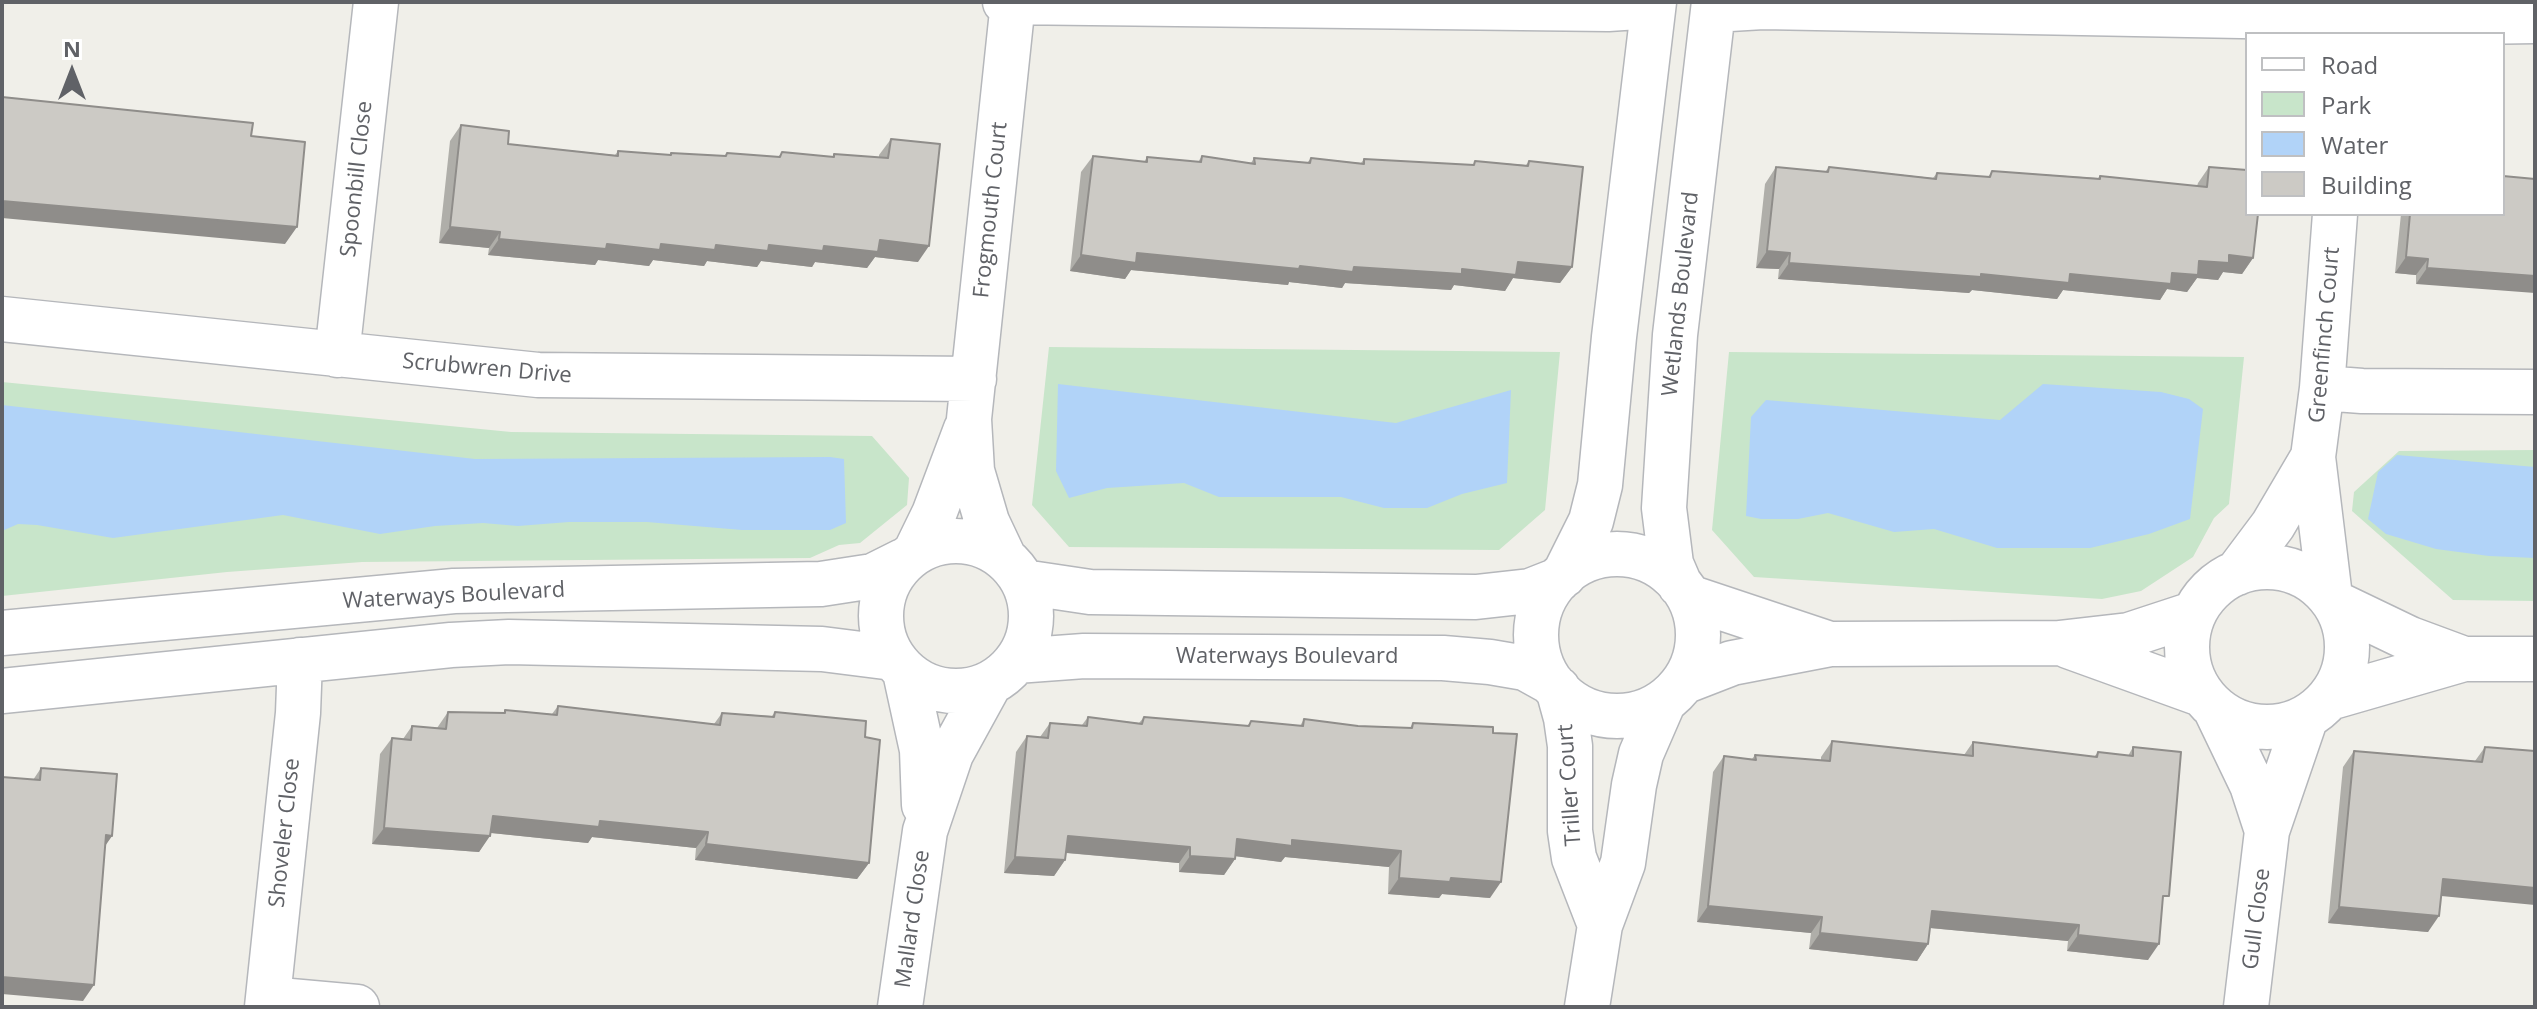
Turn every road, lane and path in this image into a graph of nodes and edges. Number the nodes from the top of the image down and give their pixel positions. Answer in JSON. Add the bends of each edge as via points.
{"nodes":[{"id":1,"x":376,"y":2,"type":"edge"},
{"id":2,"x":1005,"y":2,"type":"edge"},
{"id":3,"x":1013,"y":2,"type":"edge"},
{"id":4,"x":1654,"y":4,"type":"edge"},
{"id":5,"x":1713,"y":6,"type":"edge"},
{"id":6,"x":2349,"y":20,"type":"edge"},
{"id":7,"x":2535,"y":21,"type":"edge"},
{"id":8,"x":2335,"y":216,"type":"edge"},
{"id":9,"x":2,"y":319,"type":"edge"},
{"id":10,"x":337,"y":355,"type":"junction"},
{"id":11,"x":2322,"y":388,"type":"junction"},
{"id":12,"x":2535,"y":392,"type":"edge"},
{"id":13,"x":972,"y":399,"type":"junction"},
{"id":14,"x":2313,"y":457,"type":"junction"},
{"id":15,"x":909,"y":557,"type":"junction"},
{"id":16,"x":1014,"y":570,"type":"junction"},
{"id":17,"x":2237,"y":573,"type":"junction"},
{"id":18,"x":1561,"y":578,"type":"junction"},
{"id":19,"x":1684,"y":591,"type":"junction"},
{"id":20,"x":2332,"y":600,"type":"junction"},
{"id":21,"x":2193,"y":614,"type":"junction"},
{"id":22,"x":2,"y":633,"type":"edge"},
{"id":23,"x":2059,"y":643,"type":"junction"},
{"id":24,"x":1831,"y":644,"type":"junction"},
{"id":25,"x":2464,"y":659,"type":"junction"},
{"id":26,"x":2535,"y":659,"type":"edge"},
{"id":27,"x":300,"y":660,"type":"junction"},
{"id":28,"x":899,"y":665,"type":"junction"},
{"id":29,"x":1003,"y":672,"type":"junction"},
{"id":30,"x":1555,"y":686,"type":"junction"},
{"id":31,"x":2,"y":691,"type":"edge"},
{"id":32,"x":1673,"y":692,"type":"junction"},
{"id":33,"x":2208,"y":701,"type":"junction"},
{"id":34,"x":2317,"y":708,"type":"junction"},
{"id":35,"x":925,"y":831,"type":"junction"},
{"id":36,"x":2267,"y":831,"type":"junction"},
{"id":37,"x":1600,"y":925,"type":"junction"},
{"id":38,"x":267,"y":1003,"type":"edge"},
{"id":39,"x":357,"y":1007,"type":"edge"},
{"id":40,"x":900,"y":1007,"type":"edge"},
{"id":41,"x":1587,"y":1007,"type":"edge"},
{"id":42,"x":2246,"y":1007,"type":"edge"}],
"edges":[{"from":1,"to":10,"type":"street","name":"Spoonbill Close"},
{"from":2,"to":3,"type":"street"},
{"from":3,"to":4,"type":"street","via":[[1608,9]]},
{"from":3,"to":13,"type":"street","name":"Frogmouth Court"},
{"from":4,"to":18,"type":"street","via":[[1600,485],[1591,521]]},
{"from":5,"to":6,"type":"street"},
{"from":5,"to":19,"type":"street","name":"Wetlands Boulevard","via":[[1675,335],[1664,508],[1671,564]]},
{"from":6,"to":7,"type":"street"},
{"from":8,"to":11,"type":"street","name":"Greenfinch Court"},
{"from":9,"to":10,"type":"street","name":"Scrubwren Drive"},
{"from":10,"to":13,"type":"street","name":"Scrubwren Drive","via":[[538,375]]},
{"from":11,"to":12,"type":"street"},
{"from":11,"to":14,"type":"street","name":"Greenfinch Court"},
{"from":13,"to":15,"type":"street","name":"Frogmouth Court","via":[[934,514]]},
{"from":13,"to":16,"type":"street","name":"Frogmouth Court","via":[[972,471],[987,522]]},
{"from":14,"to":17,"type":"street","name":"Greenfinch Court"},
{"from":14,"to":20,"type":"street","name":"Greenfinch Court"},
{"from":15,"to":16,"type":"street","via":[[932,544],[970,542],[988,548]]},
{"from":15,"to":22,"type":"street","name":"Waterways Boulevard","via":[[873,576],[821,584],[454,591]]},
{"from":15,"to":28,"type":"street","via":[[890,578],[880,618],[884,639]]},
{"from":16,"to":18,"type":"street","via":[[1090,592],[1476,597],[1530,591]]},
{"from":16,"to":29,"type":"street","via":[[1030,602],[1031,622],[1026,642]]},
{"from":17,"to":20,"type":"street","via":[[2283,568],[2305,577]]},
{"from":17,"to":21,"type":"street","via":[[2211,589]]},
{"from":18,"to":19,"type":"street","via":[[1587,560],[1622,555],[1653,563]]},
{"from":18,"to":30,"type":"street","via":[[1544,602],[1536,630],[1540,659]]},
{"from":19,"to":24,"type":"street"},
{"from":19,"to":32,"type":"street","via":[[1697,620],[1698,643],[1693,663]]},
{"from":20,"to":25,"type":"street"},
{"from":20,"to":34,"type":"street","via":[[2345,626],[2347,652],[2342,676]]},
{"from":21,"to":23,"type":"street","via":[[2129,635]]},
{"from":21,"to":33,"type":"street","via":[[2187,654],[2191,675]]},
{"from":23,"to":24,"type":"street"},
{"from":23,"to":33,"type":"street"},
{"from":24,"to":32,"type":"street","via":[[1732,663]]},
{"from":25,"to":26,"type":"street"},
{"from":25,"to":34,"type":"street"},
{"from":27,"to":28,"type":"street","via":[[509,642],[822,649]]},
{"from":27,"to":31,"type":"street"},
{"from":27,"to":38,"type":"street","name":"Shoveler Close"},
{"from":28,"to":29,"type":"street","via":[[924,684],[946,690],[969,689]]},
{"from":28,"to":35,"type":"street","name":"Mallard Close","via":[[922,750]]},
{"from":29,"to":30,"type":"street","name":"Waterways Boulevard","via":[[1084,656],[1443,658],[1525,668]]},
{"from":29,"to":35,"type":"street","name":"Mallard Close","via":[[951,754]]},
{"from":30,"to":32,"type":"street","via":[[1580,707],[1610,715],[1637,713]]},
{"from":30,"to":37,"type":"street","name":"Triller Court","via":[[1570,746],[1574,858]]},
{"from":32,"to":37,"type":"street","via":[[1641,754],[1623,863]]},
{"from":33,"to":34,"type":"street","via":[[2236,721],[2259,726],[2283,725]]},
{"from":33,"to":36,"type":"street","name":"Gull Close","via":[[2252,785]]},
{"from":34,"to":36,"type":"street","name":"Gull Close"},
{"from":35,"to":40,"type":"street","name":"Mallard Close"},
{"from":36,"to":42,"type":"street","name":"Gull Close"},
{"from":37,"to":41,"type":"street"},
{"from":38,"to":39,"type":"street"}]}
